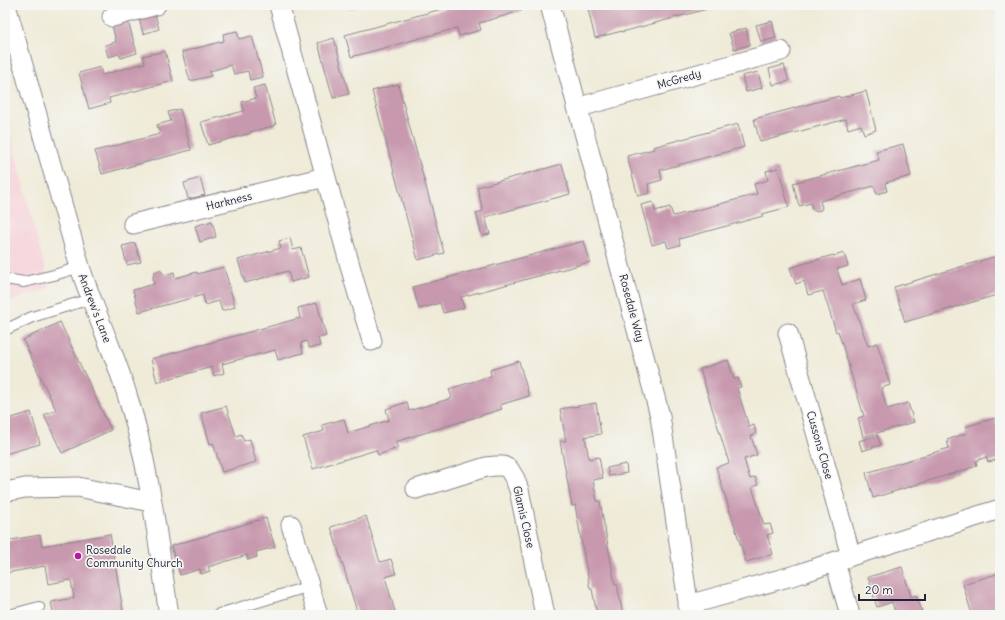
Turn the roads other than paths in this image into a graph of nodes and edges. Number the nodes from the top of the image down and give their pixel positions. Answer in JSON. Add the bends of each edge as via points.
{"nodes":[{"id":1,"x":6,"y":5,"type":"edge"},
{"id":2,"x":156,"y":5,"type":"edge"},
{"id":3,"x":279,"y":5,"type":"edge"},
{"id":4,"x":550,"y":5,"type":"edge"},
{"id":5,"x":112,"y":17,"type":"dead end"},
{"id":6,"x":781,"y":51,"type":"dead end"},
{"id":7,"x":576,"y":108,"type":"junction"},
{"id":8,"x":325,"y":177,"type":"junction"},
{"id":9,"x":133,"y":224,"type":"dead end"},
{"id":10,"x":80,"y":267,"type":"junction"},
{"id":11,"x":5,"y":279,"type":"edge"},
{"id":12,"x":90,"y":299,"type":"junction"},
{"id":13,"x":5,"y":330,"type":"edge"},
{"id":14,"x":788,"y":333,"type":"dead end"},
{"id":15,"x":372,"y":341,"type":"dead end"},
{"id":16,"x":416,"y":489,"type":"dead end"},
{"id":17,"x":5,"y":492,"type":"edge"},
{"id":18,"x":151,"y":502,"type":"junction"},
{"id":19,"x":1000,"y":510,"type":"edge"},
{"id":20,"x":291,"y":525,"type":"dead end"},
{"id":21,"x":843,"y":559,"type":"junction"},
{"id":22,"x":310,"y":586,"type":"junction"},
{"id":23,"x":39,"y":607,"type":"dead end"},
{"id":24,"x":689,"y":610,"type":"edge"},
{"id":25,"x":5,"y":614,"type":"edge"},
{"id":26,"x":219,"y":614,"type":"dead end"},
{"id":27,"x":9,"y":615,"type":"edge"},
{"id":28,"x":169,"y":615,"type":"edge"},
{"id":29,"x":318,"y":615,"type":"edge"},
{"id":30,"x":545,"y":615,"type":"edge"},
{"id":31,"x":850,"y":615,"type":"edge"}],
"edges":[{"from":1,"to":10,"type":"street","name":"Andrew's Lane"},
{"from":2,"to":5,"type":"street"},
{"from":3,"to":8,"type":"street"},
{"from":4,"to":7,"type":"street","name":"Rosedale Way"},
{"from":6,"to":7,"type":"street","name":"McGredy"},
{"from":7,"to":24,"type":"street","name":"Rosedale Way","via":[[660,416]]},
{"from":8,"to":9,"type":"street","name":"Harkness"},
{"from":8,"to":15,"type":"street"},
{"from":10,"to":11,"type":"lane","via":[[24,282]]},
{"from":10,"to":12,"type":"street","name":"Andrew's Lane"},
{"from":12,"to":13,"type":"lane","via":[[32,317]]},
{"from":12,"to":18,"type":"street","name":"Andrew's Lane","via":[[128,398],[137,428]]},
{"from":14,"to":21,"type":"street","name":"Cussons Close"},
{"from":16,"to":30,"type":"street","name":"Glamis Close","via":[[486,467],[502,466],[509,469],[519,490]]},
{"from":17,"to":18,"type":"street","via":[[25,488],[78,487]]},
{"from":18,"to":28,"type":"street","name":"Andrew's Lane"},
{"from":19,"to":21,"type":"street"},
{"from":20,"to":22,"type":"street"},
{"from":21,"to":24,"type":"street"},
{"from":21,"to":31,"type":"street","name":"Cussons Close"},
{"from":22,"to":26,"type":"lane"},
{"from":22,"to":29,"type":"street"},
{"from":23,"to":27,"type":"lane"},
{"from":25,"to":27,"type":"lane"}]}
